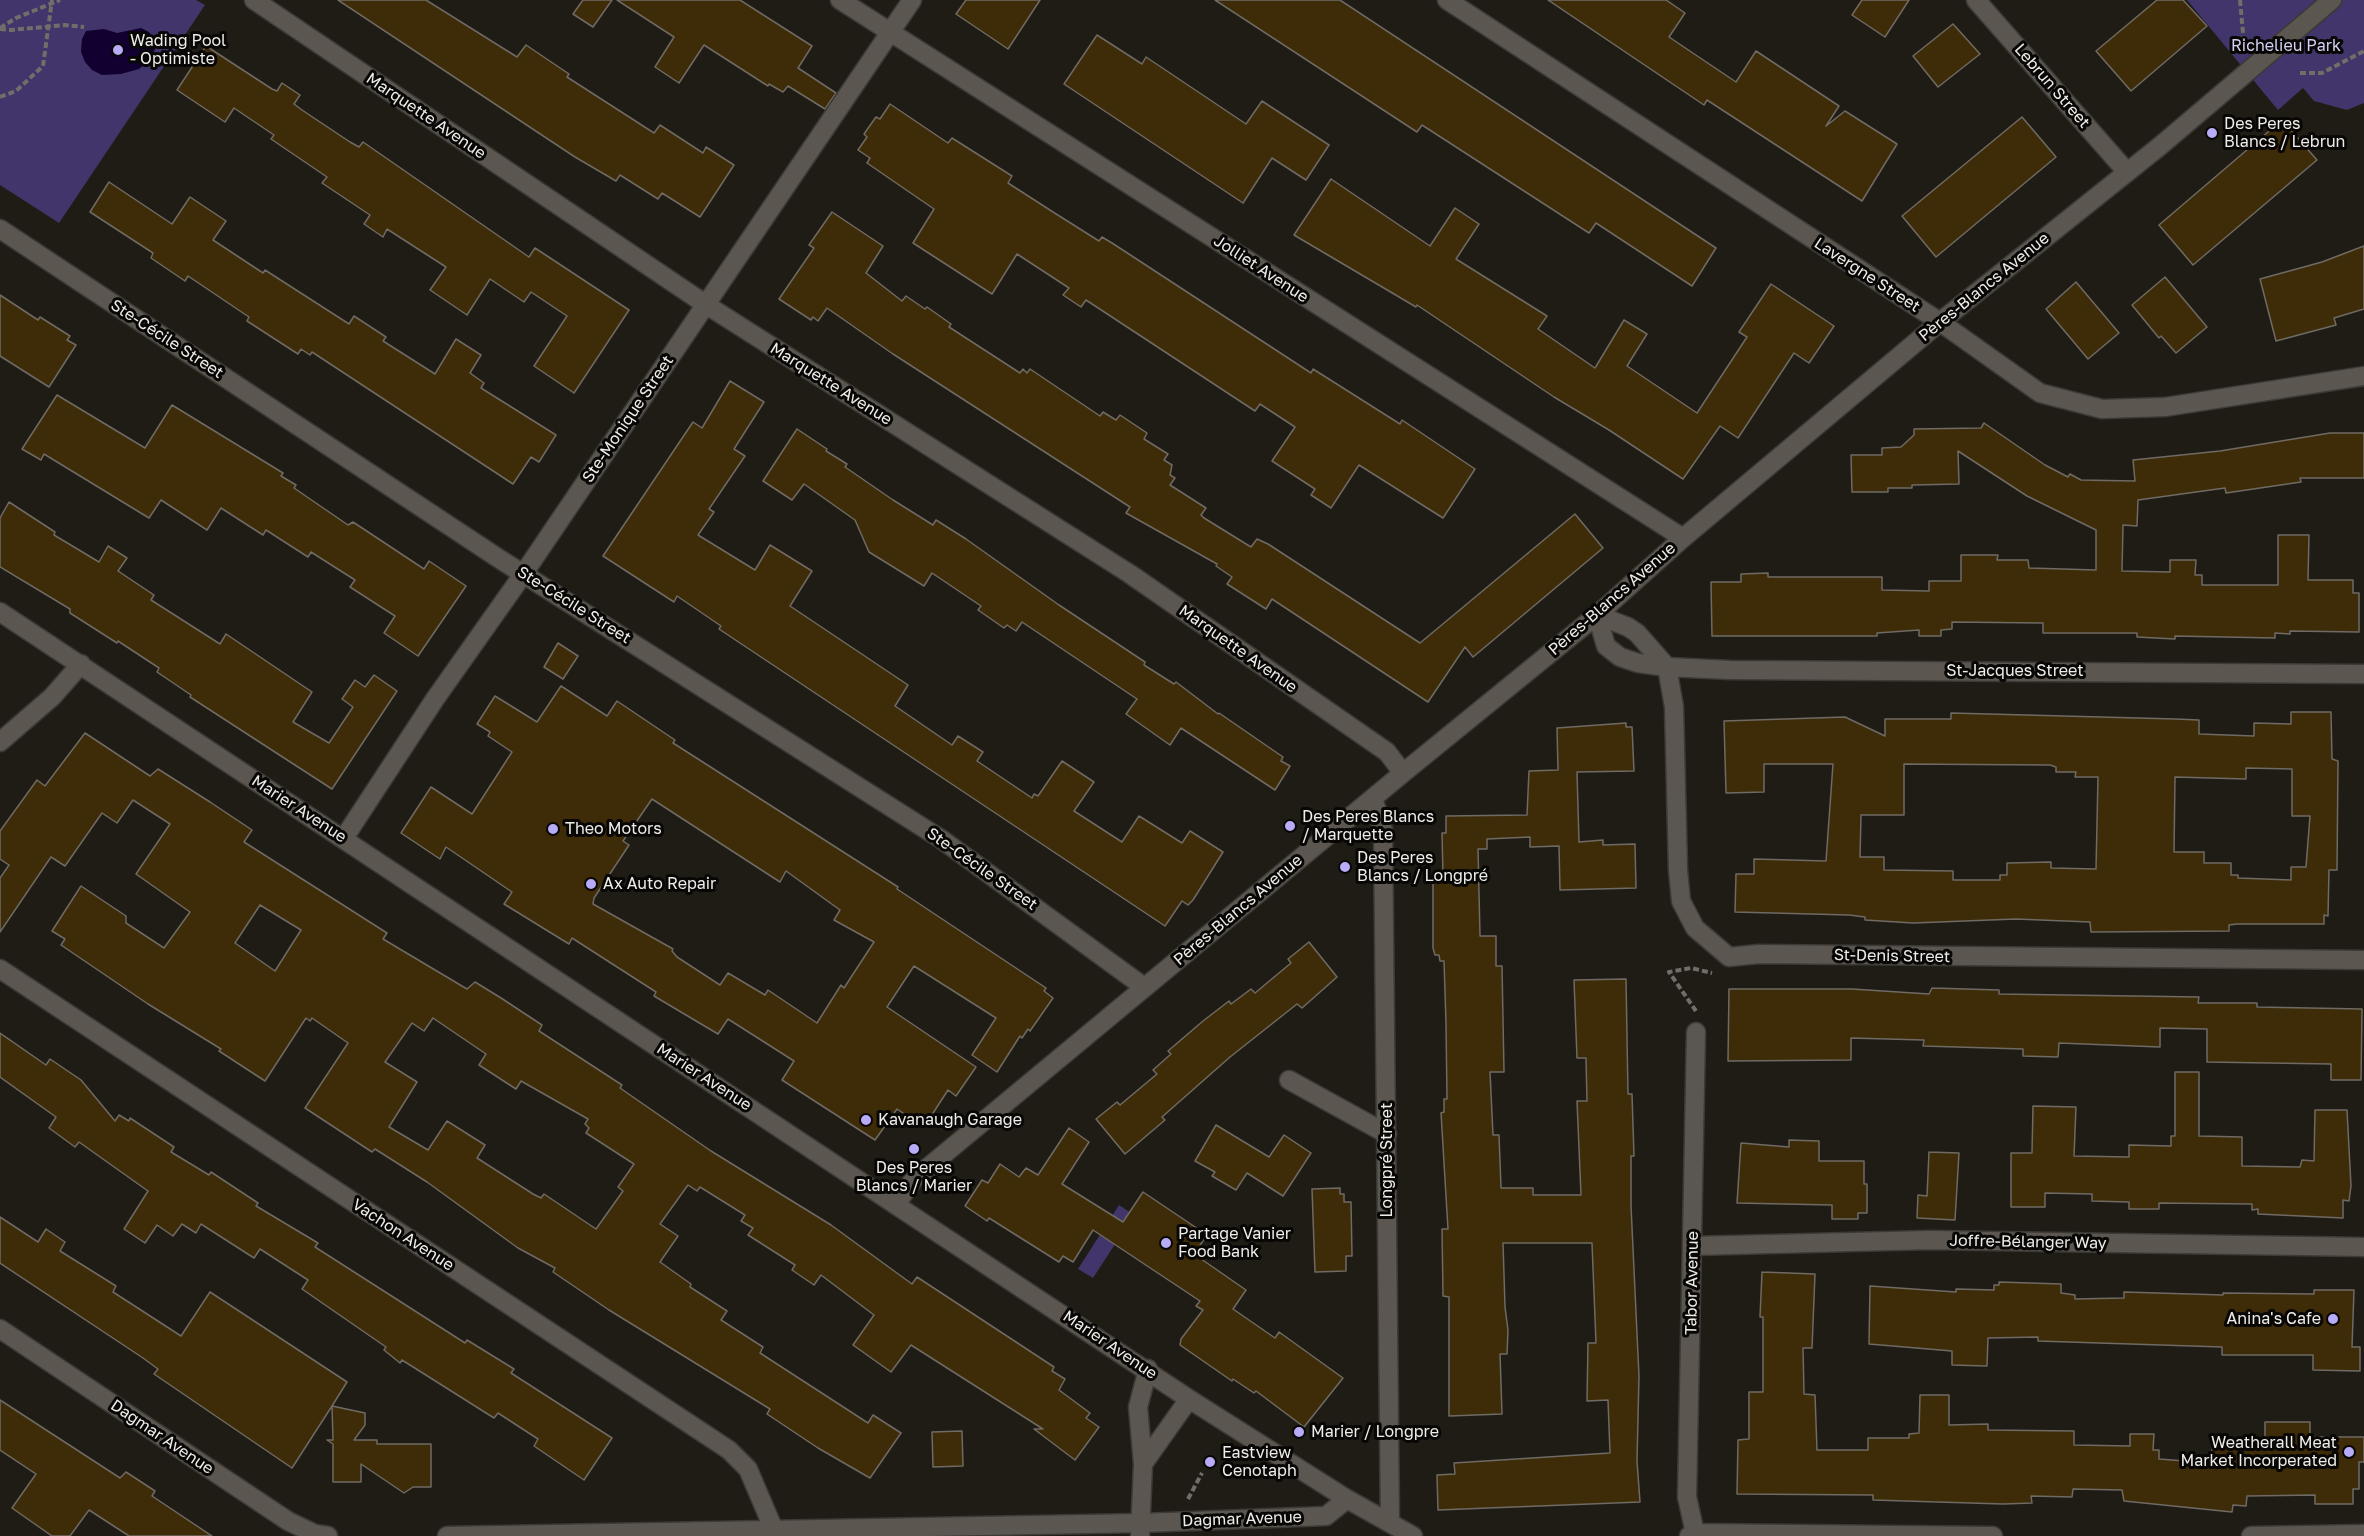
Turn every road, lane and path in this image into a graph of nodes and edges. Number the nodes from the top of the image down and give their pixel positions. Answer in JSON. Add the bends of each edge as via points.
{"nodes":[{"id":1,"x":60,"y":0,"type":"edge"},
{"id":2,"x":254,"y":0,"type":"edge"},
{"id":3,"x":840,"y":0,"type":"edge"},
{"id":4,"x":912,"y":0,"type":"edge"},
{"id":5,"x":1447,"y":0,"type":"edge"},
{"id":6,"x":1976,"y":0,"type":"edge"},
{"id":7,"x":2240,"y":0,"type":"edge"},
{"id":8,"x":2332,"y":0,"type":"edge"},
{"id":9,"x":52,"y":3,"type":"edge"},
{"id":10,"x":50,"y":27,"type":"junction"},
{"id":11,"x":84,"y":27,"type":"dead end"},
{"id":12,"x":0,"y":28,"type":"edge"},
{"id":13,"x":890,"y":32,"type":"junction"},
{"id":14,"x":2364,"y":51,"type":"edge"},
{"id":15,"x":2252,"y":68,"type":"junction"},
{"id":16,"x":2300,"y":73,"type":"dead end"},
{"id":17,"x":0,"y":97,"type":"edge"},
{"id":18,"x":2127,"y":172,"type":"junction"},
{"id":19,"x":0,"y":229,"type":"edge"},
{"id":20,"x":705,"y":304,"type":"junction"},
{"id":21,"x":1940,"y":322,"type":"junction"},
{"id":22,"x":2364,"y":376,"type":"edge"},
{"id":23,"x":1683,"y":538,"type":"junction"},
{"id":24,"x":524,"y":573,"type":"junction"},
{"id":25,"x":0,"y":612,"type":"edge"},
{"id":26,"x":1597,"y":615,"type":"junction"},
{"id":27,"x":81,"y":664,"type":"junction"},
{"id":28,"x":1667,"y":667,"type":"junction"},
{"id":29,"x":2364,"y":674,"type":"edge"},
{"id":30,"x":0,"y":742,"type":"edge"},
{"id":31,"x":1404,"y":773,"type":"junction"},
{"id":32,"x":1373,"y":798,"type":"junction"},
{"id":33,"x":344,"y":838,"type":"junction"},
{"id":34,"x":2364,"y":960,"type":"edge"},
{"id":35,"x":1691,"y":968,"type":"dead end"},
{"id":36,"x":0,"y":969,"type":"edge"},
{"id":37,"x":1144,"y":987,"type":"junction"},
{"id":38,"x":1696,"y":1032,"type":"joint"},
{"id":39,"x":1289,"y":1080,"type":"dead end"},
{"id":40,"x":1387,"y":1134,"type":"junction"},
{"id":41,"x":897,"y":1203,"type":"junction"},
{"id":42,"x":1692,"y":1246,"type":"junction"},
{"id":43,"x":2364,"y":1247,"type":"edge"},
{"id":44,"x":0,"y":1329,"type":"edge"},
{"id":45,"x":1148,"y":1369,"type":"junction"},
{"id":46,"x":1190,"y":1399,"type":"junction"},
{"id":47,"x":1143,"y":1464,"type":"junction"},
{"id":48,"x":1202,"y":1473,"type":"dead end"},
{"id":49,"x":1347,"y":1499,"type":"junction"},
{"id":50,"x":1186,"y":1502,"type":"dead end"},
{"id":51,"x":1390,"y":1523,"type":"junction"},
{"id":52,"x":774,"y":1530,"type":"junction"},
{"id":53,"x":1141,"y":1530,"type":"edge"},
{"id":54,"x":1692,"y":1534,"type":"edge"},
{"id":55,"x":2364,"y":1534,"type":"edge"},
{"id":56,"x":328,"y":1536,"type":"edge"},
{"id":57,"x":447,"y":1536,"type":"edge"},
{"id":58,"x":1413,"y":1536,"type":"edge"},
{"id":59,"x":1993,"y":1536,"type":"edge"},
{"id":60,"x":2251,"y":1536,"type":"edge"}],
"edges":[{"from":1,"to":9,"type":"path"},
{"from":2,"to":20,"type":"street","name":"Marquette Avenue"},
{"from":3,"to":13,"type":"street","name":"Jolliet Avenue"},
{"from":4,"to":13,"type":"street","name":"Ste-Monique Street"},
{"from":5,"to":21,"type":"street","name":"Lavergne Street"},
{"from":6,"to":18,"type":"street","name":"Lebrun Street"},
{"from":7,"to":15,"type":"path","via":[[2244,52]]},
{"from":8,"to":15,"type":"street","name":"Pères-Blancs Avenue"},
{"from":9,"to":10,"type":"path"},
{"from":9,"to":12,"type":"path"},
{"from":10,"to":11,"type":"path"},
{"from":10,"to":12,"type":"path"},
{"from":10,"to":17,"type":"path","via":[[43,66],[16,91]]},
{"from":13,"to":20,"type":"street","name":"Ste-Monique Street"},
{"from":13,"to":23,"type":"street","name":"Jolliet Avenue"},
{"from":14,"to":16,"type":"path","via":[[2322,73]]},
{"from":15,"to":18,"type":"street","name":"Pères-Blancs Avenue"},
{"from":18,"to":21,"type":"street","name":"Pères-Blancs Avenue"},
{"from":19,"to":24,"type":"street","name":"Ste-Cécile Street"},
{"from":20,"to":24,"type":"street","name":"Ste-Monique Street"},
{"from":20,"to":31,"type":"street","name":"Marquette Avenue","via":[[1130,574],[1388,752]]},
{"from":21,"to":22,"type":"street","name":"Lavergne Street","via":[[2040,393],[2102,410],[2165,407]]},
{"from":21,"to":23,"type":"street","name":"Pères-Blancs Avenue"},
{"from":23,"to":26,"type":"street","name":"Pères-Blancs Avenue"},
{"from":24,"to":33,"type":"street","name":"Ste-Monique Street"},
{"from":24,"to":37,"type":"street","name":"Ste-Cécile Street","via":[[941,839]]},
{"from":25,"to":27,"type":"street","name":"Marier Avenue"},
{"from":26,"to":28,"type":"street","via":[[1637,633]]},
{"from":26,"to":28,"type":"street","name":"St-Jacques Street","via":[[1605,646],[1620,657]]},
{"from":26,"to":31,"type":"street","name":"Pères-Blancs Avenue"},
{"from":27,"to":30,"type":"street","via":[[52,698]]},
{"from":27,"to":33,"type":"street","name":"Marier Avenue"},
{"from":28,"to":29,"type":"street","name":"St-Jacques Street"},
{"from":28,"to":34,"type":"street","name":"St-Denis Street","via":[[1674,707],[1681,902],[1695,928],[1730,957],[1759,954]]},
{"from":31,"to":32,"type":"street","name":"Pères-Blancs Avenue"},
{"from":32,"to":37,"type":"street","name":"Pères-Blancs Avenue"},
{"from":32,"to":40,"type":"street","name":"Longpré Street","via":[[1383,830]]},
{"from":33,"to":41,"type":"street","name":"Marier Avenue"},
{"from":35,"to":38,"type":"path","via":[[1669,972],[1702,1020]]},
{"from":36,"to":52,"type":"street","name":"Vachon Avenue","via":[[729,1450],[748,1469]]},
{"from":37,"to":41,"type":"street","name":"Pères-Blancs Avenue","via":[[914,1179]]},
{"from":38,"to":42,"type":"street","name":"Tabor Avenue"},
{"from":39,"to":40,"type":"street"},
{"from":40,"to":51,"type":"street","name":"Longpré Street"},
{"from":41,"to":45,"type":"street","name":"Marier Avenue"},
{"from":42,"to":43,"type":"street","name":"Joffre-Bélanger Way","via":[[1930,1240]]},
{"from":42,"to":54,"type":"street","name":"Tabor Avenue","via":[[1687,1497]]},
{"from":44,"to":56,"type":"street","name":"Dagmar Avenue","via":[[288,1521]]},
{"from":45,"to":46,"type":"street","name":"Marier Avenue"},
{"from":45,"to":47,"type":"street","via":[[1138,1407]]},
{"from":46,"to":47,"type":"street"},
{"from":46,"to":49,"type":"street","name":"Marier Avenue"},
{"from":47,"to":53,"type":"street"},
{"from":48,"to":50,"type":"path"},
{"from":49,"to":51,"type":"street","name":"Marier Avenue"},
{"from":49,"to":53,"type":"street","name":"Dagmar Avenue","via":[[1326,1516]]},
{"from":51,"to":58,"type":"street","name":"Marier Avenue"},
{"from":52,"to":53,"type":"street","name":"Dagmar Avenue"},
{"from":52,"to":57,"type":"street","name":"Dagmar Avenue"},
{"from":54,"to":59,"type":"street"},
{"from":55,"to":60,"type":"street"}]}
